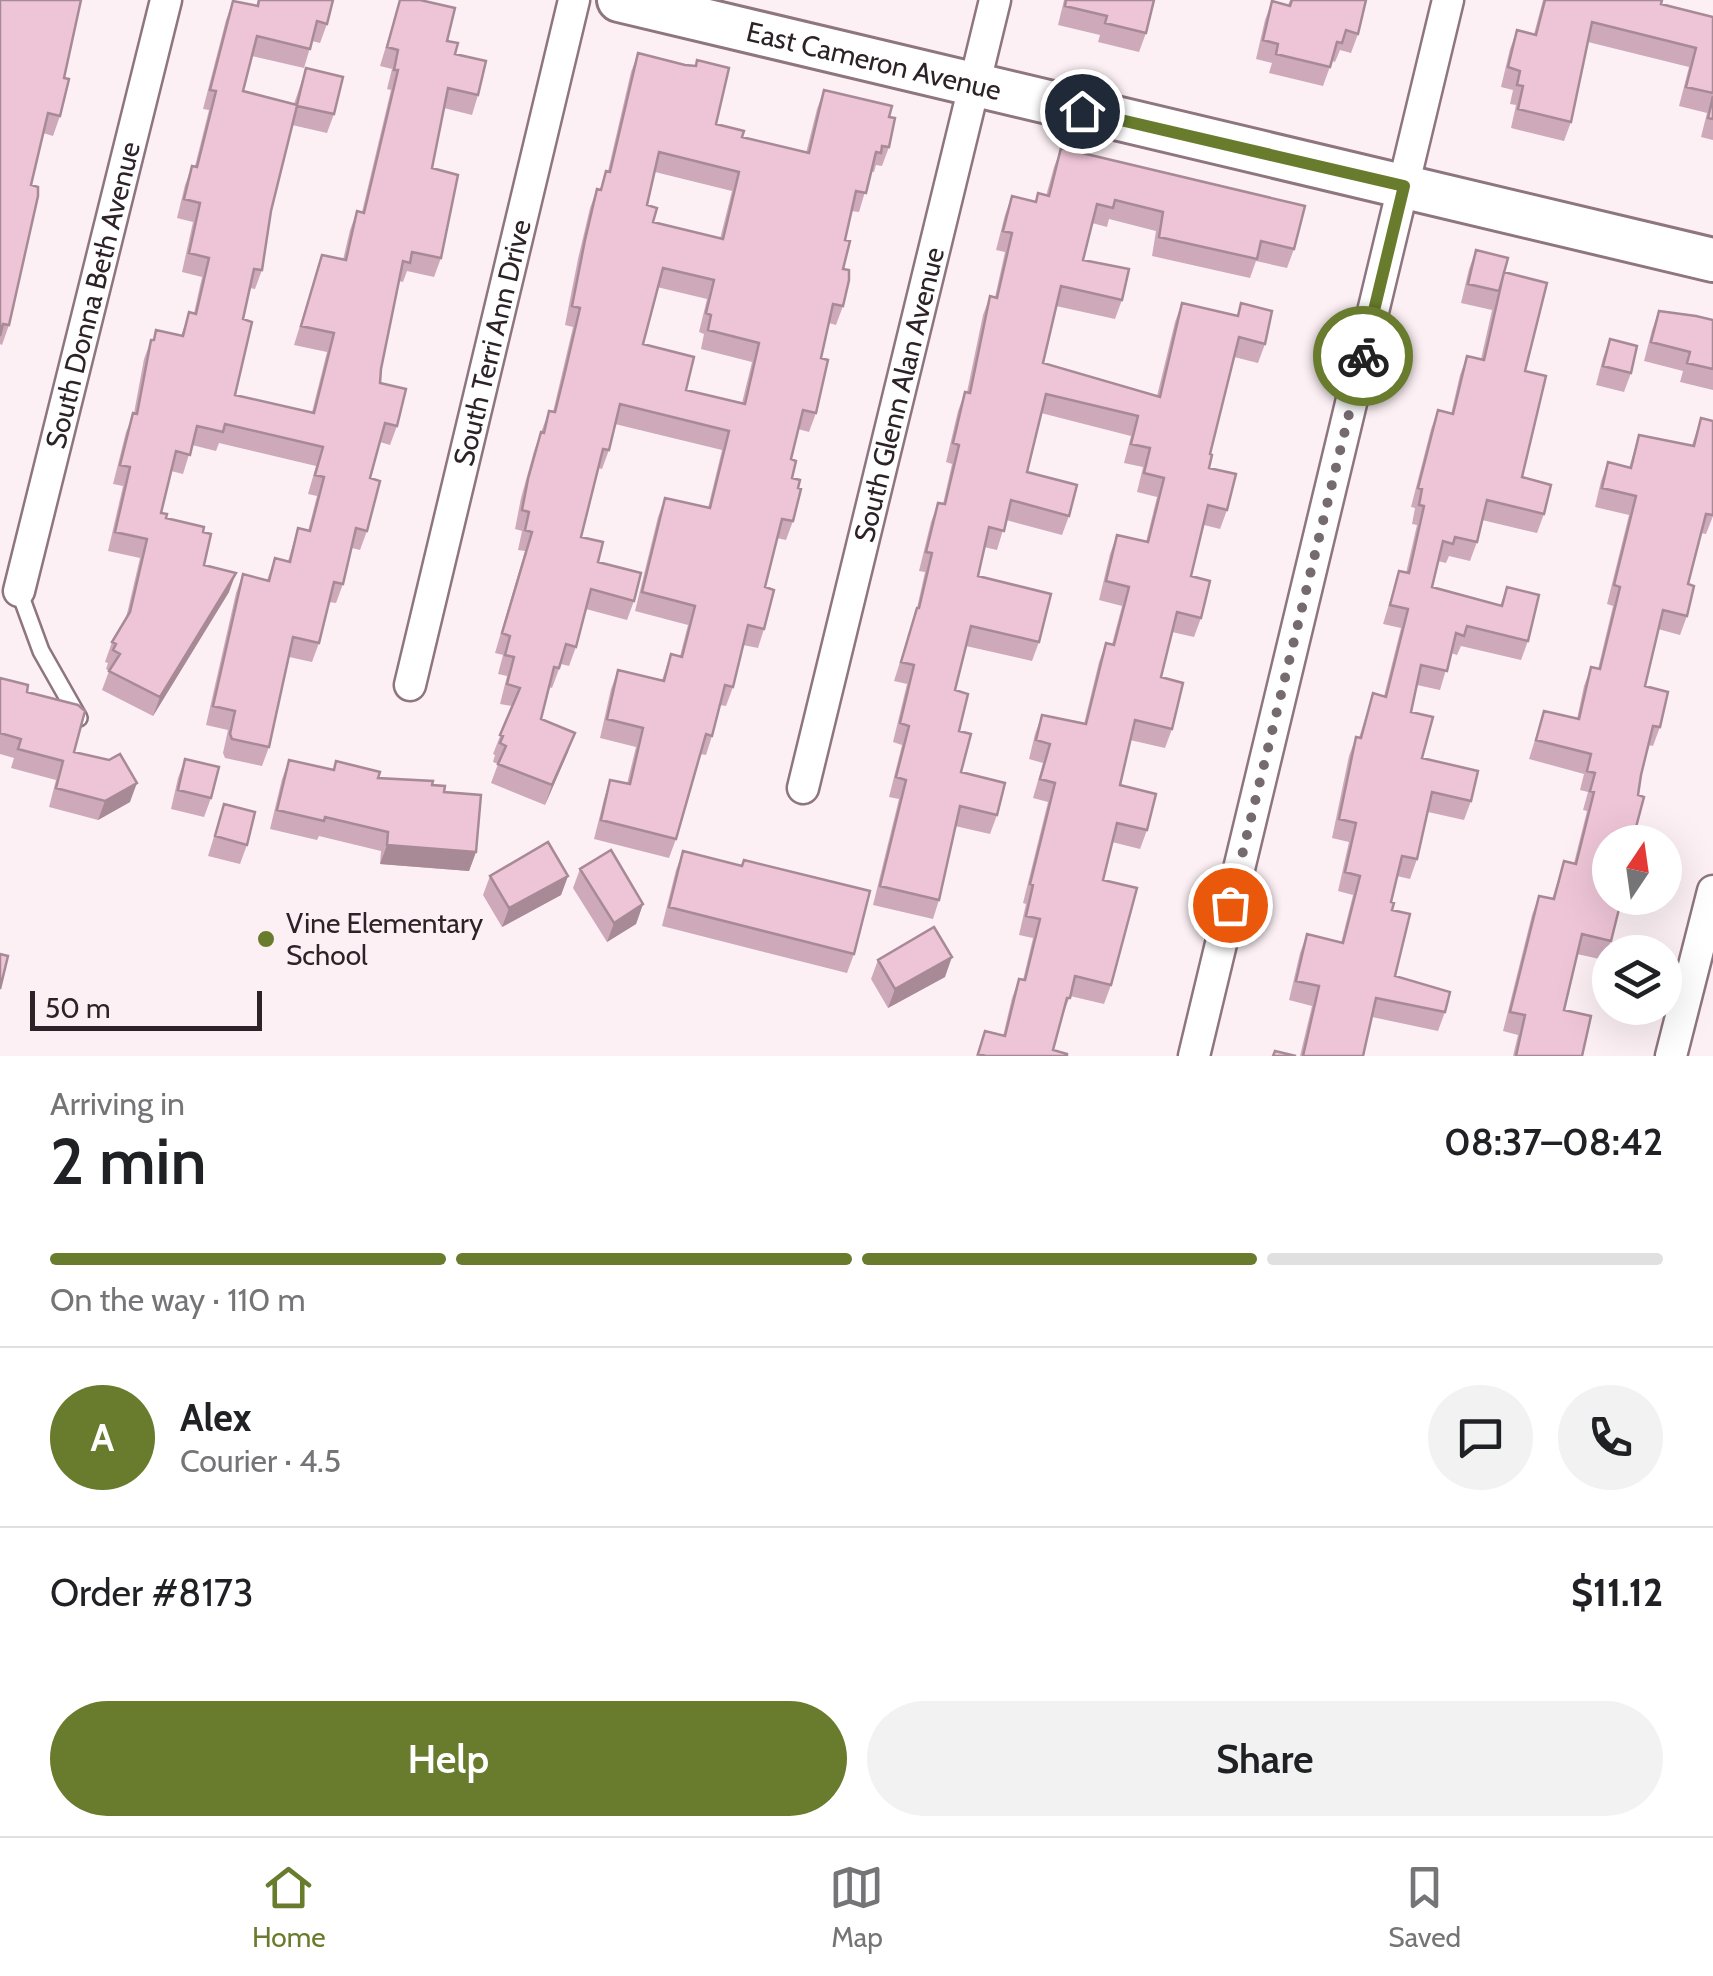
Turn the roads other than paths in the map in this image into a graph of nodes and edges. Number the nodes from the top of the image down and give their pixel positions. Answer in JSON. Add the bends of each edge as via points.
{"nodes":[{"id":1,"x":166,"y":0,"type":"edge"},
{"id":2,"x":574,"y":0,"type":"edge"},
{"id":3,"x":619,"y":0,"type":"edge"},
{"id":4,"x":994,"y":0,"type":"edge"},
{"id":5,"x":1448,"y":0,"type":"edge"},
{"id":6,"x":975,"y":86,"type":"junction"},
{"id":7,"x":1404,"y":186,"type":"junction"},
{"id":8,"x":1713,"y":260,"type":"edge"},
{"id":9,"x":18,"y":591,"type":"joint"},
{"id":10,"x":410,"y":685,"type":"dead end"},
{"id":11,"x":80,"y":720,"type":"edge"},
{"id":12,"x":803,"y":788,"type":"dead end"},
{"id":13,"x":1713,"y":890,"type":"edge"},
{"id":14,"x":1194,"y":1056,"type":"edge"},
{"id":15,"x":1672,"y":1056,"type":"edge"}],
"edges":[{"from":1,"to":9,"type":"street","name":"South Donna Beth Avenue"},
{"from":2,"to":10,"type":"street","name":"South Terri Ann Drive"},
{"from":3,"to":6,"type":"main road","name":"East Cameron Avenue"},
{"from":4,"to":6,"type":"street","name":"South Glenn Alan Avenue"},
{"from":5,"to":7,"type":"street"},
{"from":6,"to":7,"type":"main road","name":"East Cameron Avenue"},
{"from":6,"to":12,"type":"street","name":"South Glenn Alan Avenue"},
{"from":7,"to":8,"type":"main road","name":"East Cameron Avenue"},
{"from":7,"to":14,"type":"street"},
{"from":9,"to":11,"type":"lane"},
{"from":13,"to":15,"type":"street"}]}
